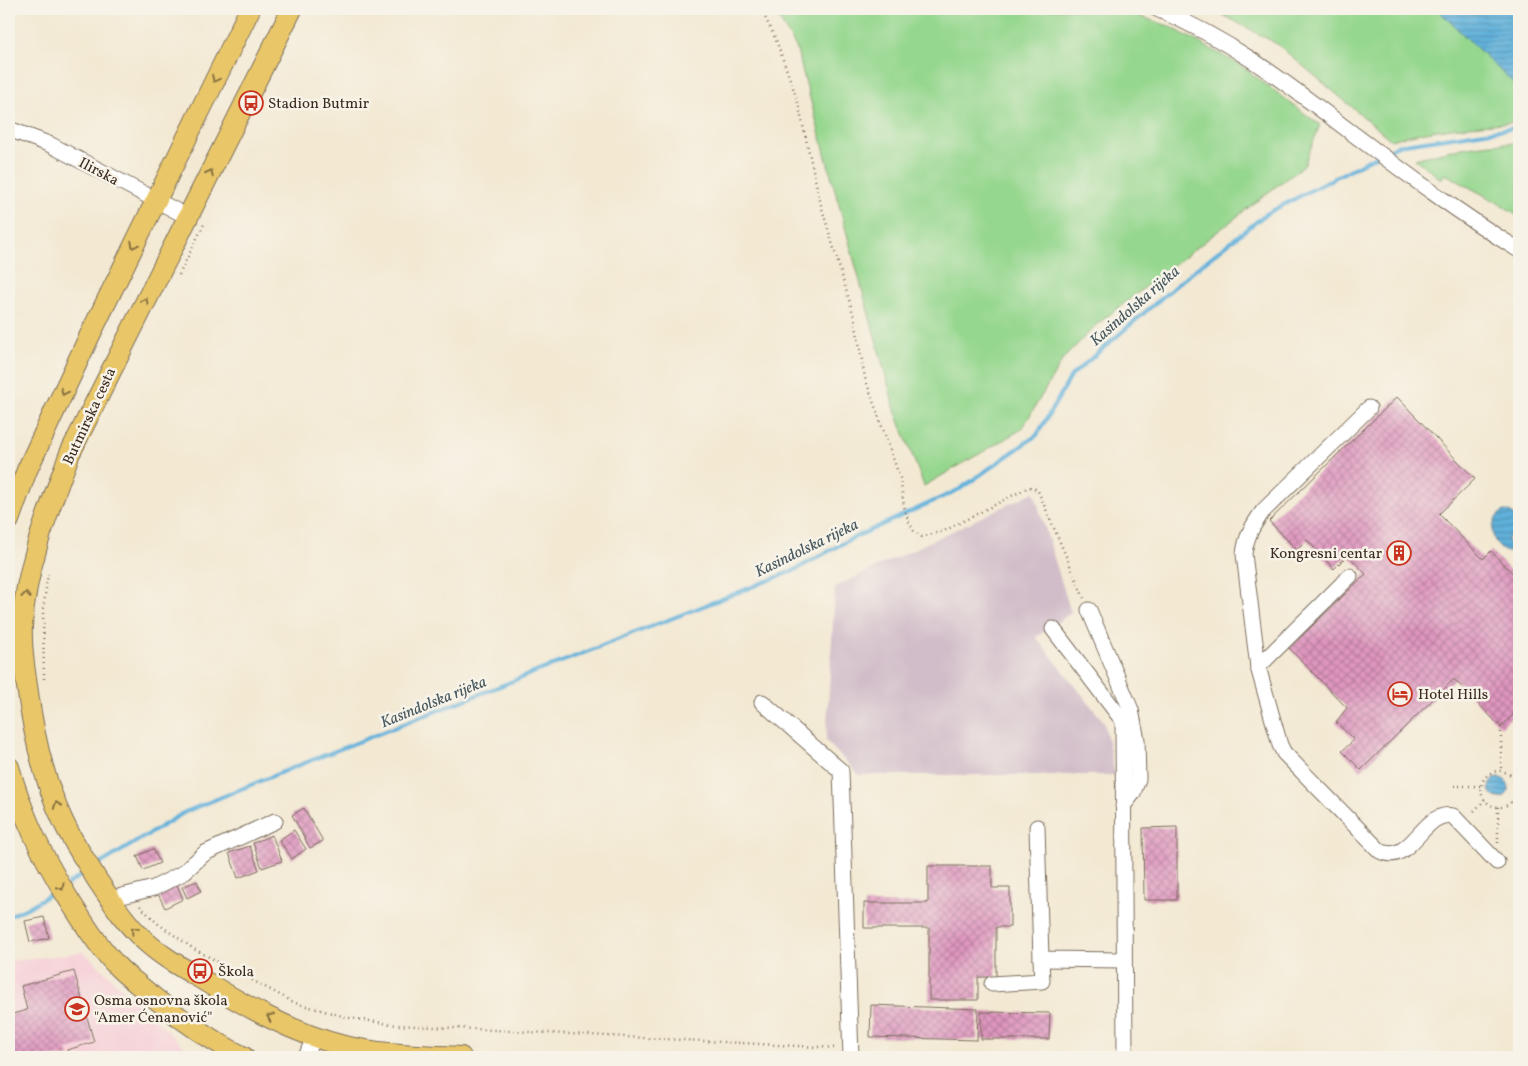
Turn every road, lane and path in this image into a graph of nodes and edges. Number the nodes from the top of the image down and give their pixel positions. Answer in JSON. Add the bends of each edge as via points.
{"nodes":[{"id":1,"x":250,"y":9,"type":"edge"},
{"id":2,"x":292,"y":9,"type":"edge"},
{"id":3,"x":761,"y":9,"type":"edge"},
{"id":4,"x":1156,"y":9,"type":"edge"},
{"id":5,"x":9,"y":129,"type":"edge"},
{"id":6,"x":155,"y":201,"type":"junction"},
{"id":7,"x":197,"y":219,"type":"junction"},
{"id":8,"x":1519,"y":250,"type":"edge"},
{"id":9,"x":177,"y":278,"type":"dead end"},
{"id":10,"x":1369,"y":408,"type":"dead end"},
{"id":11,"x":9,"y":520,"type":"edge"},
{"id":12,"x":49,"y":565,"type":"dead end"},
{"id":13,"x":1350,"y":576,"type":"dead end"},
{"id":14,"x":1089,"y":610,"type":"joint"},
{"id":15,"x":1054,"y":629,"type":"dead end"},
{"id":16,"x":1258,"y":667,"type":"junction"},
{"id":17,"x":44,"y":688,"type":"dead end"},
{"id":18,"x":762,"y":702,"type":"dead end"},
{"id":19,"x":1501,"y":727,"type":"dead end"},
{"id":20,"x":9,"y":767,"type":"edge"},
{"id":21,"x":1502,"y":772,"type":"junction"},
{"id":22,"x":1454,"y":786,"type":"dead end"},
{"id":23,"x":1482,"y":786,"type":"junction"},
{"id":24,"x":1518,"y":788,"type":"edge"},
{"id":25,"x":1485,"y":800,"type":"junction"},
{"id":26,"x":1512,"y":801,"type":"junction"},
{"id":27,"x":1123,"y":806,"type":"junction"},
{"id":28,"x":1498,"y":807,"type":"junction"},
{"id":29,"x":1519,"y":808,"type":"edge"},
{"id":30,"x":1474,"y":811,"type":"dead end"},
{"id":31,"x":275,"y":821,"type":"dead end"},
{"id":32,"x":1037,"y":827,"type":"dead end"},
{"id":33,"x":1497,"y":862,"type":"joint"},
{"id":34,"x":115,"y":895,"type":"junction"},
{"id":35,"x":1042,"y":959,"type":"junction"},
{"id":36,"x":1124,"y":960,"type":"junction"},
{"id":37,"x":992,"y":984,"type":"dead end"},
{"id":38,"x":314,"y":1037,"type":"junction"},
{"id":39,"x":852,"y":1053,"type":"edge"},
{"id":40,"x":244,"y":1057,"type":"edge"},
{"id":41,"x":306,"y":1057,"type":"edge"},
{"id":42,"x":461,"y":1057,"type":"edge"},
{"id":43,"x":915,"y":1057,"type":"edge"},
{"id":44,"x":1125,"y":1057,"type":"edge"}],
"edges":[{"from":1,"to":6,"type":"main road","one_way":true},
{"from":7,"to":2,"type":"main road","name":"Butmirska cesta","one_way":true},
{"from":3,"to":14,"type":"path","via":[[797,99],[821,205],[855,320],[865,378],[900,478],[904,506],[914,531],[922,537],[944,530],[1029,487],[1034,488]]},
{"from":4,"to":8,"type":"street","via":[[1222,41],[1256,62],[1431,193]]},
{"from":5,"to":6,"type":"street","name":"Ilirska","via":[[50,146]]},
{"from":6,"to":7,"type":"street","name":"Ilirska"},
{"from":6,"to":11,"type":"main road","one_way":true,"via":[[27,470]]},
{"from":7,"to":9,"type":"path","via":[[190,255]]},
{"from":34,"to":7,"type":"main road","name":"Butmirska cesta","one_way":true,"via":[[78,849],[63,820],[39,752],[25,676],[22,627],[27,580],[70,453]]},
{"from":10,"to":16,"type":"street","via":[[1263,511],[1246,539],[1244,554]]},
{"from":12,"to":17,"type":"path","via":[[43,611]]},
{"from":13,"to":16,"type":"street"},
{"from":14,"to":27,"type":"street","via":[[1131,710],[1137,740],[1138,779]]},
{"from":15,"to":27,"type":"street","via":[[1123,721]]},
{"from":16,"to":33,"type":"street","via":[[1284,753],[1380,851],[1394,855],[1438,817],[1446,814],[1453,816]]},
{"from":18,"to":39,"type":"street","via":[[841,771]]},
{"from":19,"to":21,"type":"path"},
{"from":20,"to":40,"type":"main road","one_way":true,"via":[[29,828],[98,944],[118,967],[154,998],[195,1028]]},
{"from":21,"to":23,"type":"path","via":[[1491,774]]},
{"from":21,"to":24,"type":"path","via":[[1512,777]]},
{"from":22,"to":23,"type":"path"},
{"from":23,"to":25,"type":"path"},
{"from":24,"to":26,"type":"path"},
{"from":25,"to":28,"type":"path"},
{"from":25,"to":30,"type":"path"},
{"from":26,"to":28,"type":"path"},
{"from":26,"to":29,"type":"path"},
{"from":27,"to":36,"type":"street"},
{"from":28,"to":33,"type":"path"},
{"from":31,"to":34,"type":"street","via":[[205,853],[183,874],[154,888]]},
{"from":32,"to":35,"type":"street"},
{"from":38,"to":34,"type":"main road","one_way":true,"via":[[251,1008],[163,955],[143,940]]},
{"from":34,"to":39,"type":"path","via":[[194,949],[295,1002],[350,1018],[397,1025]]},
{"from":35,"to":36,"type":"street"},
{"from":35,"to":37,"type":"street","via":[[1042,981]]},
{"from":36,"to":44,"type":"street"},
{"from":38,"to":41,"type":"street"},
{"from":38,"to":42,"type":"main road","via":[[345,1046],[392,1053]]},
{"from":39,"to":43,"type":"path"}]}
